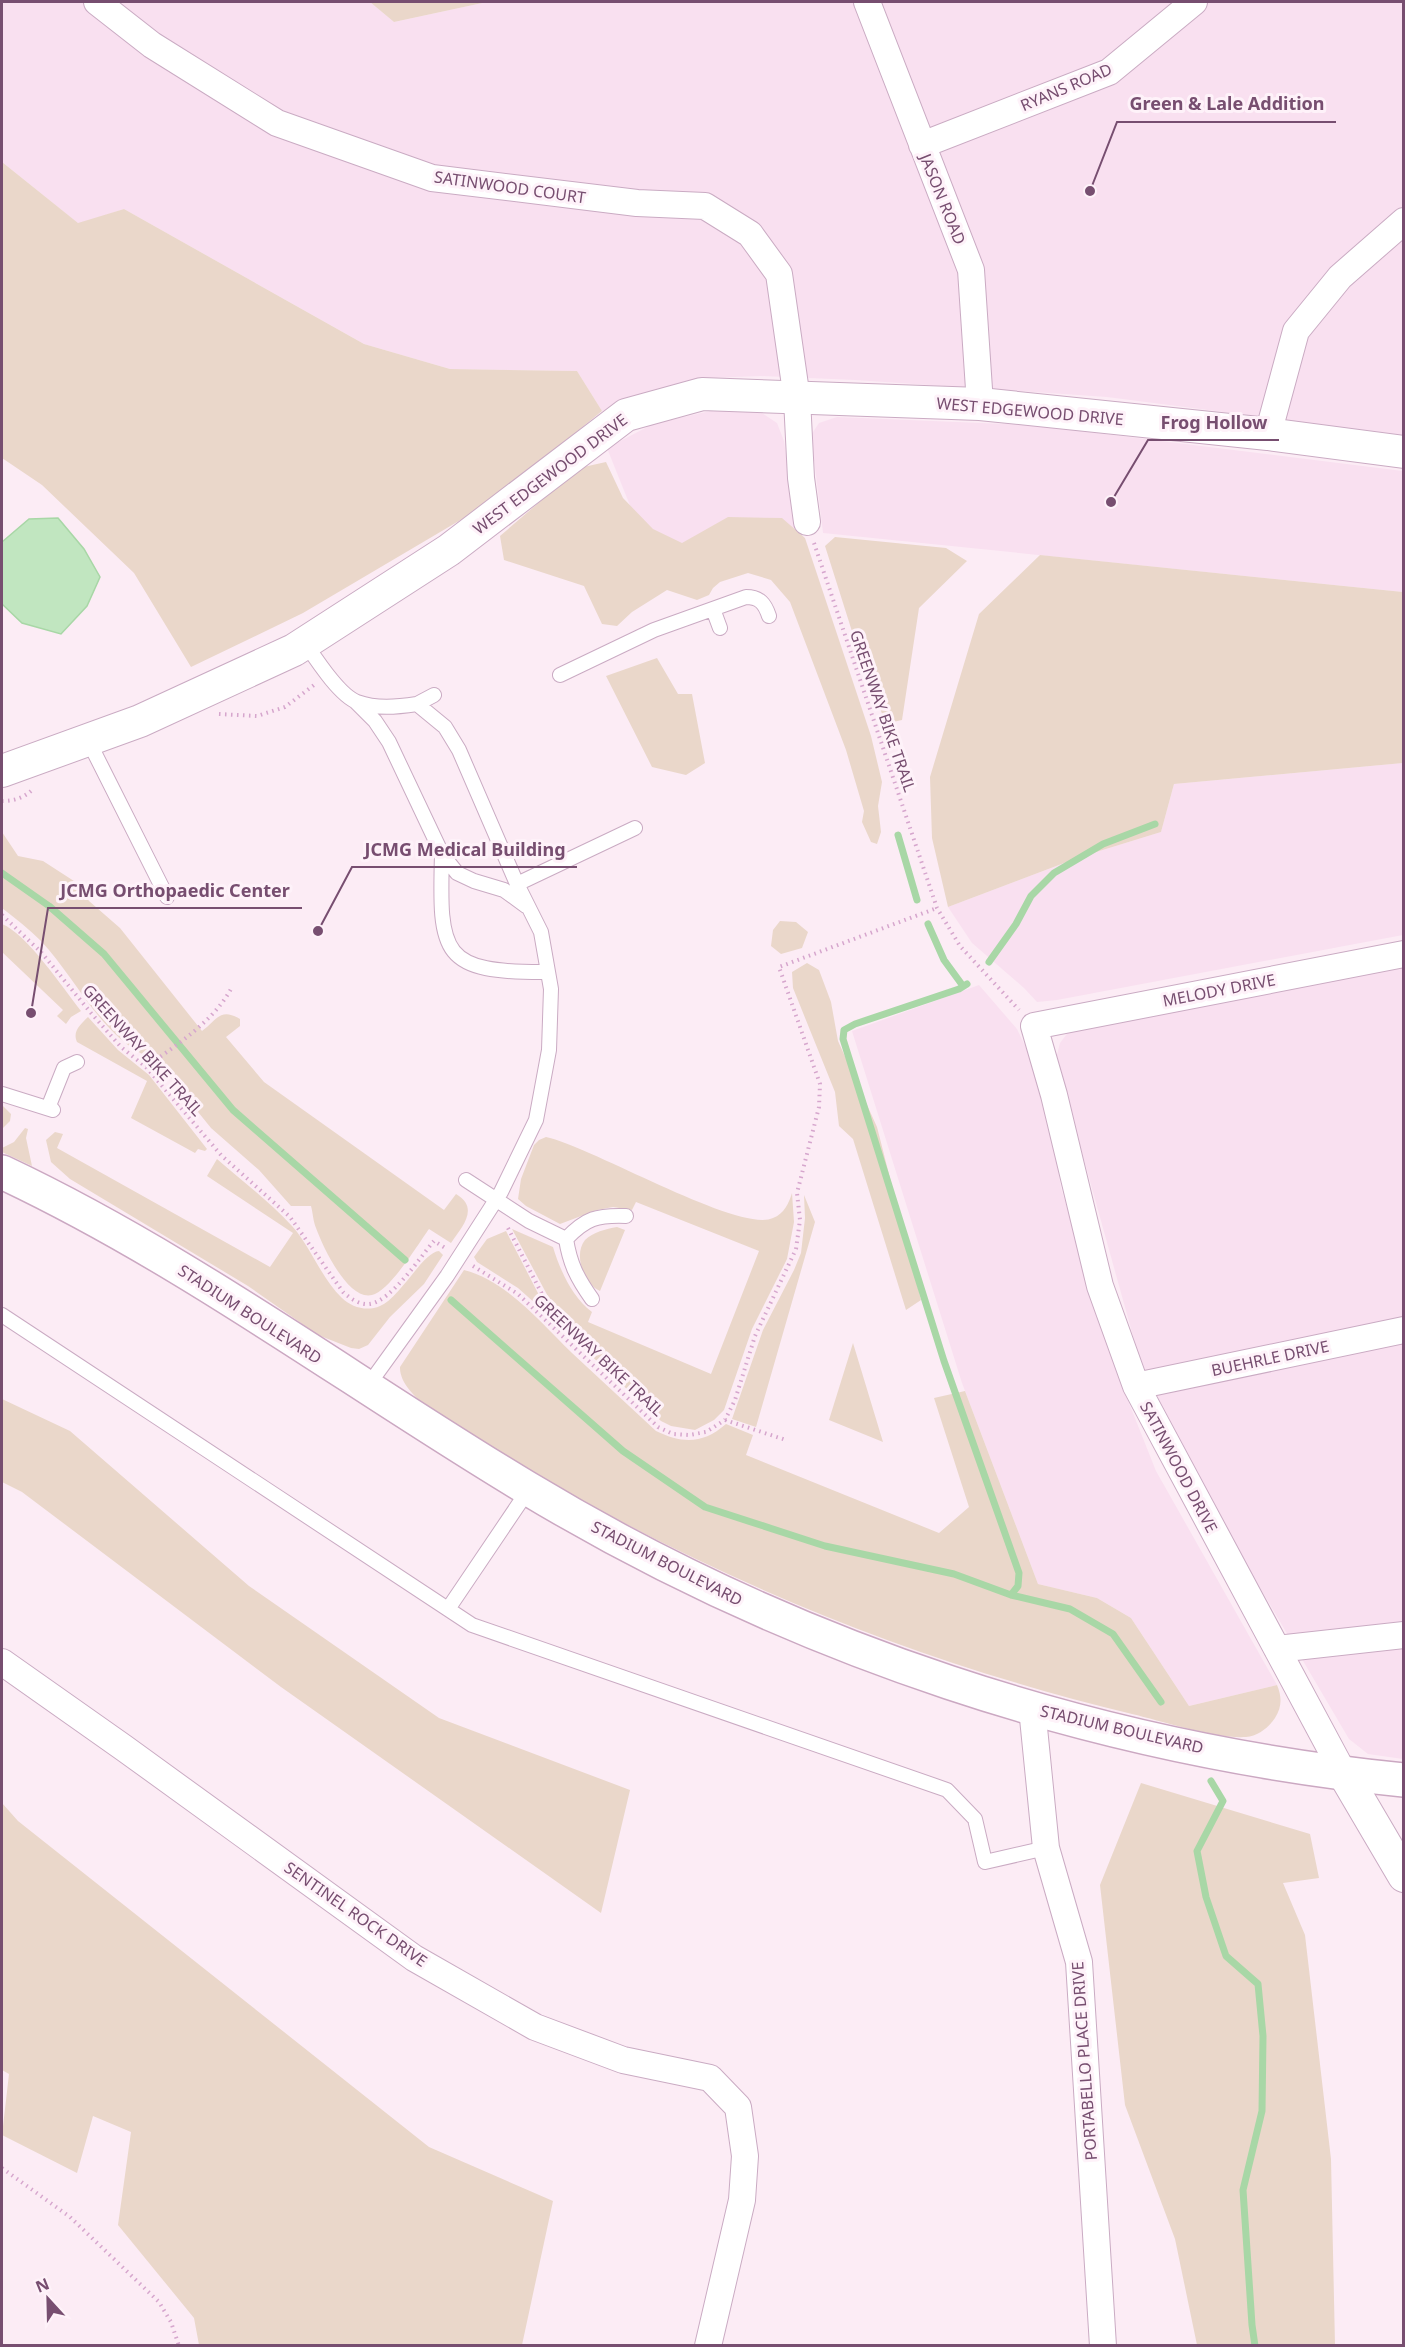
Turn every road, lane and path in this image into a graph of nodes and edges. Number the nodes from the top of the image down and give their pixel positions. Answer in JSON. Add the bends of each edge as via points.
{"nodes":[{"id":1,"x":97,"y":2,"type":"edge"},
{"id":2,"x":867,"y":2,"type":"edge"},
{"id":3,"x":1194,"y":2,"type":"edge"},
{"id":4,"x":922,"y":145,"type":"junction"},
{"id":5,"x":1404,"y":221,"type":"edge"},
{"id":6,"x":797,"y":399,"type":"junction"},
{"id":7,"x":980,"y":404,"type":"junction"},
{"id":8,"x":1268,"y":434,"type":"junction"},
{"id":9,"x":1404,"y":452,"type":"edge"},
{"id":10,"x":807,"y":522,"type":"joint"},
{"id":11,"x":713,"y":609,"type":"junction"},
{"id":12,"x":769,"y":616,"type":"dead end"},
{"id":13,"x":720,"y":628,"type":"dead end"},
{"id":14,"x":305,"y":643,"type":"junction"},
{"id":15,"x":561,"y":675,"type":"dead end"},
{"id":16,"x":434,"y":695,"type":"dead end"},
{"id":17,"x":356,"y":702,"type":"junction"},
{"id":18,"x":417,"y":704,"type":"junction"},
{"id":19,"x":88,"y":740,"type":"junction"},
{"id":20,"x":2,"y":771,"type":"edge"},
{"id":21,"x":635,"y":828,"type":"dead end"},
{"id":22,"x":442,"y":854,"type":"junction"},
{"id":23,"x":517,"y":884,"type":"junction"},
{"id":24,"x":167,"y":897,"type":"dead end"},
{"id":25,"x":937,"y":908,"type":"junction"},
{"id":26,"x":530,"y":910,"type":"junction"},
{"id":27,"x":2,"y":915,"type":"edge"},
{"id":28,"x":1404,"y":954,"type":"edge"},
{"id":29,"x":548,"y":972,"type":"junction"},
{"id":30,"x":231,"y":989,"type":"dead end"},
{"id":31,"x":1034,"y":1026,"type":"junction"},
{"id":32,"x":77,"y":1062,"type":"dead end"},
{"id":33,"x":146,"y":1067,"type":"junction"},
{"id":34,"x":2,"y":1094,"type":"edge"},
{"id":35,"x":2,"y":1173,"type":"edge"},
{"id":36,"x":466,"y":1180,"type":"dead end"},
{"id":37,"x":496,"y":1201,"type":"junction"},
{"id":38,"x":626,"y":1216,"type":"dead end"},
{"id":39,"x":566,"y":1239,"type":"junction"},
{"id":40,"x":444,"y":1247,"type":"dead end"},
{"id":41,"x":465,"y":1261,"type":"dead end"},
{"id":42,"x":592,"y":1299,"type":"dead end"},
{"id":43,"x":2,"y":1315,"type":"edge"},
{"id":44,"x":1404,"y":1330,"type":"edge"},
{"id":45,"x":564,"y":1337,"type":"junction"},
{"id":46,"x":1136,"y":1386,"type":"junction"},
{"id":47,"x":366,"y":1388,"type":"junction"},
{"id":48,"x":725,"y":1420,"type":"junction"},
{"id":49,"x":786,"y":1440,"type":"dead end"},
{"id":50,"x":529,"y":1489,"type":"junction"},
{"id":51,"x":448,"y":1609,"type":"junction"},
{"id":52,"x":1404,"y":1635,"type":"edge"},
{"id":53,"x":1277,"y":1649,"type":"junction"},
{"id":54,"x":2,"y":1662,"type":"edge"},
{"id":55,"x":1032,"y":1708,"type":"junction"},
{"id":56,"x":1344,"y":1774,"type":"junction"},
{"id":57,"x":1404,"y":1780,"type":"edge"},
{"id":58,"x":1046,"y":1848,"type":"junction"},
{"id":59,"x":1404,"y":1876,"type":"edge"},
{"id":60,"x":2,"y":2168,"type":"edge"},
{"id":61,"x":179,"y":2346,"type":"edge"},
{"id":62,"x":708,"y":2346,"type":"edge"},
{"id":63,"x":1103,"y":2346,"type":"edge"}],
"edges":[{"from":1,"to":6,"type":"street","name":"SATINWOOD COURT","via":[[152,45],[277,123],[432,178],[637,203],[705,206],[750,234],[779,274]]},
{"from":2,"to":4,"type":"street","name":"JASON ROAD"},
{"from":3,"to":4,"type":"street","name":"RYANS ROAD","via":[[1109,72]]},
{"from":4,"to":7,"type":"street","name":"JASON ROAD","via":[[971,270]]},
{"from":5,"to":8,"type":"street","via":[[1340,277],[1296,331]]},
{"from":6,"to":7,"type":"street","name":"WEST EDGEWOOD DRIVE"},
{"from":6,"to":10,"type":"street"},
{"from":6,"to":14,"type":"street","name":"WEST EDGEWOOD DRIVE","via":[[702,394],[626,416],[448,550]]},
{"from":7,"to":8,"type":"street","name":"WEST EDGEWOOD DRIVE"},
{"from":8,"to":9,"type":"street","name":"WEST EDGEWOOD DRIVE"},
{"from":10,"to":25,"type":"path","name":"GREENWAY BIKE TRAIL"},
{"from":11,"to":12,"type":"lane","via":[[754,597],[761,601]]},
{"from":11,"to":13,"type":"lane"},
{"from":11,"to":15,"type":"lane","via":[[654,630]]},
{"from":14,"to":17,"type":"lane","via":[[329,677]]},
{"from":14,"to":19,"type":"street","name":"WEST EDGEWOOD DRIVE","via":[[140,722]]},
{"from":16,"to":18,"type":"lane"},
{"from":17,"to":18,"type":"lane","via":[[391,708]]},
{"from":17,"to":22,"type":"lane","via":[[389,742]]},
{"from":18,"to":23,"type":"lane","via":[[445,727],[459,750]]},
{"from":19,"to":20,"type":"street","name":"WEST EDGEWOOD DRIVE"},
{"from":19,"to":24,"type":"lane"},
{"from":21,"to":23,"type":"lane"},
{"from":22,"to":26,"type":"lane","via":[[458,873],[504,890]]},
{"from":22,"to":29,"type":"lane","via":[[441,919],[451,950],[485,970]]},
{"from":23,"to":26,"type":"lane"},
{"from":25,"to":31,"type":"path","name":"GREENWAY BIKE TRAIL","via":[[960,946]]},
{"from":25,"to":48,"type":"path","via":[[779,967],[820,1084],[819,1107],[797,1193],[800,1220],[796,1250],[755,1336]]},
{"from":26,"to":29,"type":"lane","via":[[541,932]]},
{"from":27,"to":33,"type":"path","name":"GREENWAY BIKE TRAIL","via":[[41,952],[121,1047]]},
{"from":28,"to":31,"type":"street","name":"MELODY DRIVE"},
{"from":29,"to":37,"type":"lane","via":[[549,1050],[536,1120]]},
{"from":30,"to":33,"type":"path","via":[[222,1005],[193,1032]]},
{"from":31,"to":46,"type":"street","name":"SATINWOOD DRIVE","via":[[1100,1286]]},
{"from":32,"to":34,"type":"lane","via":[[64,1068],[50,1109]]},
{"from":33,"to":40,"type":"path","name":"GREENWAY BIKE TRAIL","via":[[221,1155],[290,1217],[352,1299],[368,1304],[385,1297],[434,1241]]},
{"from":35,"to":47,"type":"main road","name":"STADIUM BOULEVARD","via":[[57,1198],[216,1289]]},
{"from":36,"to":37,"type":"lane"},
{"from":37,"to":39,"type":"lane"},
{"from":37,"to":45,"type":"path"},
{"from":37,"to":47,"type":"lane"},
{"from":38,"to":39,"type":"lane","via":[[598,1216],[580,1224]]},
{"from":39,"to":42,"type":"lane","via":[[570,1263]]},
{"from":41,"to":45,"type":"path","name":"GREENWAY BIKE TRAIL","via":[[518,1294]]},
{"from":43,"to":51,"type":"lane"},
{"from":44,"to":46,"type":"street","name":"BUEHRLE DRIVE"},
{"from":45,"to":48,"type":"path","name":"GREENWAY BIKE TRAIL","via":[[658,1427],[673,1434],[689,1435],[706,1432]]},
{"from":46,"to":53,"type":"street","name":"SATINWOOD DRIVE"},
{"from":47,"to":50,"type":"main road","name":"STADIUM BOULEVARD"},
{"from":48,"to":49,"type":"path"},
{"from":50,"to":51,"type":"lane"},
{"from":50,"to":55,"type":"main road","name":"STADIUM BOULEVARD","via":[[645,1555],[764,1612],[886,1661]]},
{"from":51,"to":58,"type":"lane","via":[[472,1625],[948,1790],[975,1819],[985,1862]]},
{"from":52,"to":53,"type":"street"},
{"from":53,"to":56,"type":"street","name":"SATINWOOD DRIVE"},
{"from":54,"to":62,"type":"street","name":"SENTINEL ROCK DRIVE","via":[[414,1958],[535,2027],[623,2060],[710,2078],[738,2107],[745,2156],[742,2200]]},
{"from":55,"to":56,"type":"main road","name":"STADIUM BOULEVARD","via":[[1169,1743]]},
{"from":55,"to":58,"type":"street","name":"PORTABELLO PLACE DRIVE"},
{"from":56,"to":57,"type":"main road","name":"STADIUM BOULEVARD"},
{"from":56,"to":59,"type":"street","name":"SATINWOOD DRIVE"},
{"from":58,"to":63,"type":"street","name":"PORTABELLO PLACE DRIVE","via":[[1079,1962]]},
{"from":60,"to":61,"type":"path","via":[[69,2217],[159,2302]]}]}
